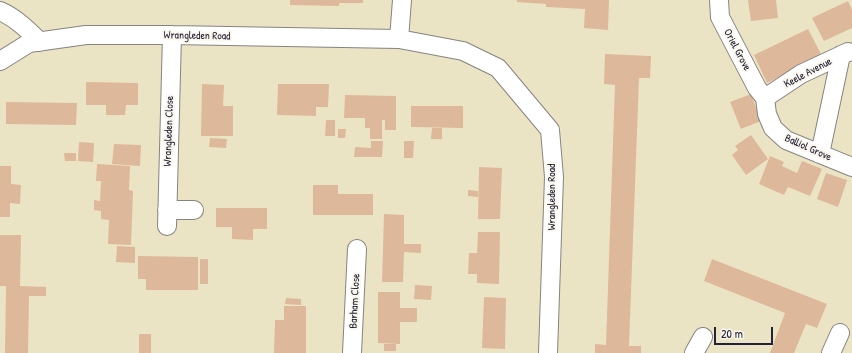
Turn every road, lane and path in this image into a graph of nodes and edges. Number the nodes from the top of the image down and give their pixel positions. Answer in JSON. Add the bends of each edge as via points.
{"nodes":[{"id":1,"x":402,"y":0,"type":"edge"},
{"id":2,"x":719,"y":0,"type":"edge"},
{"id":3,"x":0,"y":11,"type":"edge"},
{"id":4,"x":172,"y":35,"type":"junction"},
{"id":5,"x":399,"y":39,"type":"junction"},
{"id":6,"x":40,"y":42,"type":"junction"},
{"id":7,"x":846,"y":53,"type":"edge"},
{"id":8,"x":0,"y":61,"type":"edge"},
{"id":9,"x":765,"y":98,"type":"junction"},
{"id":10,"x":820,"y":154,"type":"junction"},
{"id":11,"x":852,"y":167,"type":"edge"},
{"id":12,"x":194,"y":210,"type":"dead end"},
{"id":13,"x":357,"y":249,"type":"dead end"},
{"id":14,"x":703,"y":337,"type":"dead end"},
{"id":15,"x":352,"y":353,"type":"edge"},
{"id":16,"x":548,"y":353,"type":"edge"},
{"id":17,"x":694,"y":353,"type":"edge"}],
"edges":[{"from":1,"to":5,"type":"street"},
{"from":2,"to":9,"type":"street","name":"Oriel Grove","via":[[720,17],[757,88]]},
{"from":3,"to":6,"type":"street","via":[[8,14]]},
{"from":4,"to":5,"type":"street","name":"Wrangleden Road"},
{"from":4,"to":6,"type":"street","name":"Wrangleden Road","via":[[86,35]]},
{"from":4,"to":12,"type":"street","name":"Wrangleden Close","via":[[167,218]]},
{"from":5,"to":16,"type":"street","name":"Wrangleden Road","via":[[462,51],[498,68],[550,130],[554,177]]},
{"from":6,"to":8,"type":"street","name":"Wrangleden Road","via":[[29,43]]},
{"from":7,"to":9,"type":"street","name":"Keele Avenue","via":[[800,74]]},
{"from":7,"to":10,"type":"street"},
{"from":9,"to":10,"type":"street","name":"Balliol Grove","via":[[767,114],[773,128],[786,140]]},
{"from":10,"to":11,"type":"street","name":"Balliol Grove"},
{"from":13,"to":15,"type":"street","name":"Barham Close"},
{"from":14,"to":17,"type":"street"}]}
